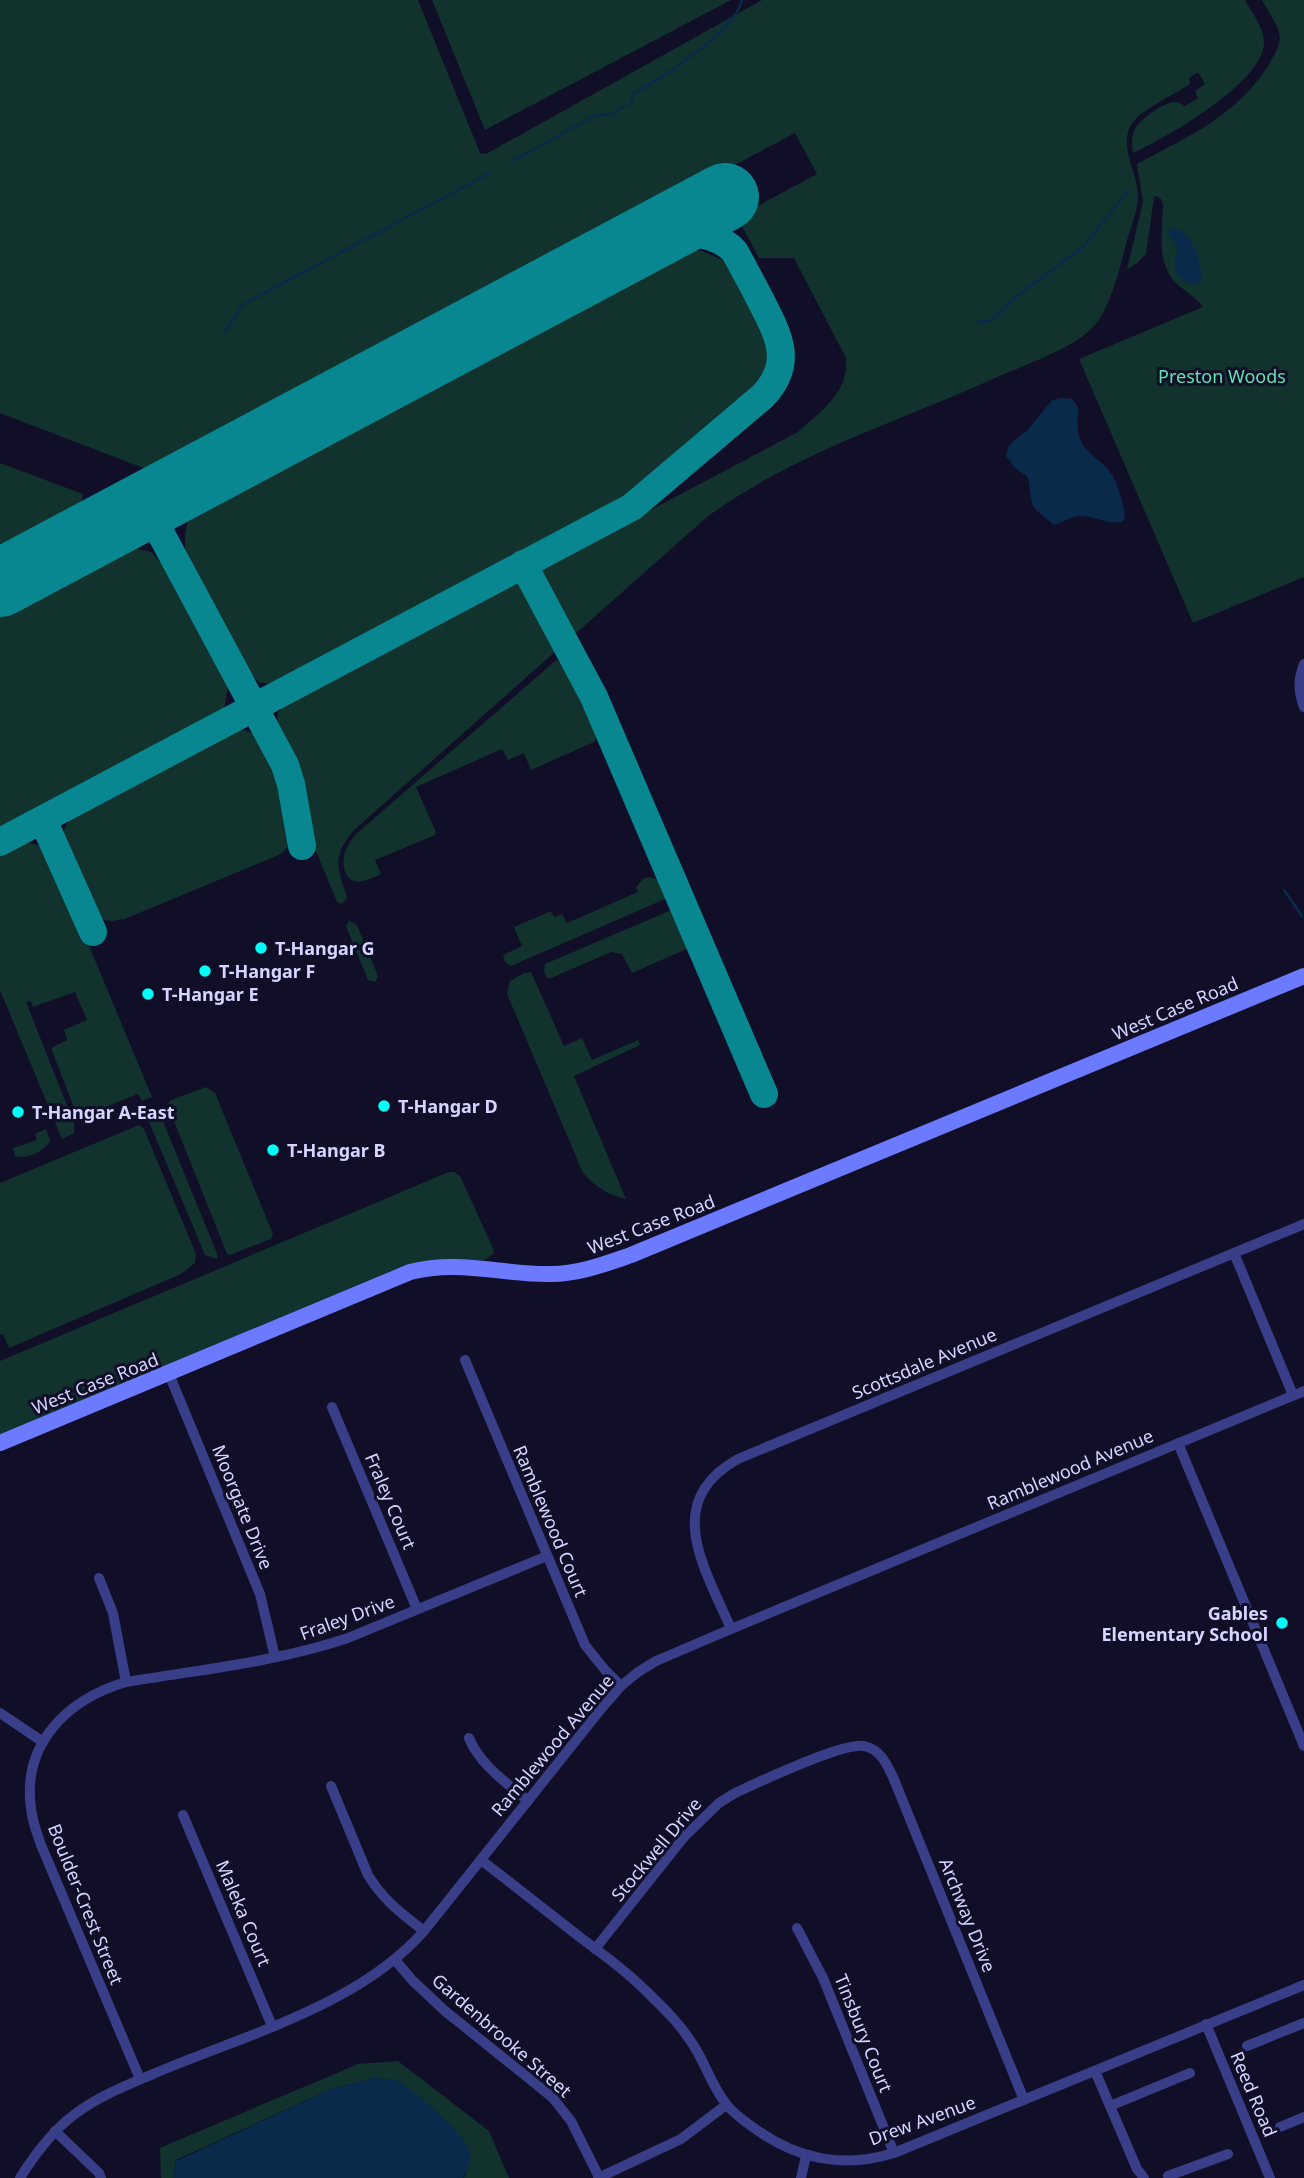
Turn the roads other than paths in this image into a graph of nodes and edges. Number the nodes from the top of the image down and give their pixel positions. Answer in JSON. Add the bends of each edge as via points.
{"nodes":[{"id":1,"x":1304,"y":664,"type":"edge"},
{"id":2,"x":1304,"y":707,"type":"edge"},
{"id":3,"x":1304,"y":976,"type":"edge"},
{"id":4,"x":1304,"y":1224,"type":"edge"},
{"id":5,"x":1234,"y":1253,"type":"junction"},
{"id":6,"x":465,"y":1360,"type":"dead end"},
{"id":7,"x":169,"y":1374,"type":"junction"},
{"id":8,"x":1304,"y":1391,"type":"edge"},
{"id":9,"x":1293,"y":1395,"type":"junction"},
{"id":10,"x":332,"y":1406,"type":"dead end"},
{"id":11,"x":0,"y":1443,"type":"edge"},
{"id":12,"x":1178,"y":1443,"type":"junction"},
{"id":13,"x":547,"y":1556,"type":"junction"},
{"id":14,"x":99,"y":1578,"type":"dead end"},
{"id":15,"x":417,"y":1609,"type":"junction"},
{"id":16,"x":731,"y":1629,"type":"junction"},
{"id":17,"x":275,"y":1657,"type":"junction"},
{"id":18,"x":126,"y":1682,"type":"junction"},
{"id":19,"x":621,"y":1686,"type":"junction"},
{"id":20,"x":108,"y":1687,"type":"joint"},
{"id":21,"x":0,"y":1713,"type":"edge"},
{"id":22,"x":469,"y":1738,"type":"dead end"},
{"id":23,"x":43,"y":1742,"type":"junction"},
{"id":24,"x":1304,"y":1746,"type":"edge"},
{"id":25,"x":872,"y":1749,"type":"joint"},
{"id":26,"x":331,"y":1786,"type":"dead end"},
{"id":27,"x":528,"y":1801,"type":"junction"},
{"id":28,"x":183,"y":1815,"type":"dead end"},
{"id":29,"x":481,"y":1860,"type":"junction"},
{"id":30,"x":797,"y":1928,"type":"dead end"},
{"id":31,"x":424,"y":1931,"type":"junction"},
{"id":32,"x":596,"y":1949,"type":"junction"},
{"id":33,"x":395,"y":1960,"type":"junction"},
{"id":34,"x":1304,"y":1985,"type":"edge"},
{"id":35,"x":1304,"y":2023,"type":"edge"},
{"id":36,"x":1206,"y":2024,"type":"junction"},
{"id":37,"x":272,"y":2025,"type":"junction"},
{"id":38,"x":1247,"y":2046,"type":"dead end"},
{"id":39,"x":1095,"y":2071,"type":"junction"},
{"id":40,"x":1190,"y":2073,"type":"dead end"},
{"id":41,"x":140,"y":2079,"type":"junction"},
{"id":42,"x":1024,"y":2100,"type":"junction"},
{"id":43,"x":726,"y":2105,"type":"junction"},
{"id":44,"x":1110,"y":2106,"type":"junction"},
{"id":45,"x":1304,"y":2117,"type":"edge"},
{"id":46,"x":1280,"y":2126,"type":"dead end"},
{"id":47,"x":55,"y":2131,"type":"junction"},
{"id":48,"x":894,"y":2153,"type":"junction"},
{"id":49,"x":1228,"y":2154,"type":"dead end"},
{"id":50,"x":806,"y":2156,"type":"junction"},
{"id":51,"x":20,"y":2178,"type":"edge"},
{"id":52,"x":101,"y":2178,"type":"edge"},
{"id":53,"x":598,"y":2178,"type":"edge"},
{"id":54,"x":801,"y":2178,"type":"edge"},
{"id":55,"x":1144,"y":2178,"type":"edge"},
{"id":56,"x":1168,"y":2178,"type":"edge"},
{"id":57,"x":1270,"y":2178,"type":"edge"}],
"edges":[{"from":1,"to":2,"type":"street","via":[[1299,679]]},
{"from":3,"to":7,"type":"main road","name":"West Case Road","via":[[603,1265],[548,1274],[459,1266],[422,1269]]},
{"from":4,"to":5,"type":"street","name":"Scottsdale Avenue"},
{"from":5,"to":9,"type":"street"},
{"from":5,"to":16,"type":"street","name":"Scottsdale Avenue","via":[[724,1467],[703,1489],[693,1519],[700,1553]]},
{"from":6,"to":13,"type":"street","name":"Ramblewood Court"},
{"from":7,"to":11,"type":"main road","name":"West Case Road"},
{"from":7,"to":17,"type":"street","name":"Moorgate Drive","via":[[260,1594]]},
{"from":8,"to":9,"type":"street","name":"Ramblewood Avenue"},
{"from":9,"to":12,"type":"street","name":"Ramblewood Avenue"},
{"from":10,"to":15,"type":"street","name":"Fraley Court"},
{"from":12,"to":16,"type":"street","name":"Ramblewood Avenue"},
{"from":12,"to":24,"type":"street"},
{"from":13,"to":15,"type":"street","name":"Fraley Drive"},
{"from":13,"to":19,"type":"street","name":"Ramblewood Court","via":[[585,1645]]},
{"from":14,"to":18,"type":"street","via":[[113,1613]]},
{"from":15,"to":17,"type":"street","name":"Fraley Drive","via":[[317,1649]]},
{"from":16,"to":19,"type":"street","name":"Ramblewood Avenue","via":[[656,1661]]},
{"from":17,"to":18,"type":"street","name":"Fraley Drive"},
{"from":18,"to":20,"type":"street","name":"Fraley Drive"},
{"from":19,"to":27,"type":"street","name":"Ramblewood Avenue"},
{"from":20,"to":23,"type":"street","name":"Boulder-Crest Street","via":[[73,1707]]},
{"from":21,"to":23,"type":"street"},
{"from":22,"to":27,"type":"street","via":[[482,1760]]},
{"from":23,"to":41,"type":"street","name":"Boulder-Crest Street","via":[[30,1792],[36,1829]]},
{"from":25,"to":32,"type":"street","name":"Stockwell Drive","via":[[841,1748],[719,1802],[684,1837]]},
{"from":25,"to":42,"type":"street","name":"Archway Drive","via":[[893,1777]]},
{"from":26,"to":31,"type":"street","via":[[375,1886]]},
{"from":27,"to":29,"type":"street","name":"Ramblewood Avenue"},
{"from":28,"to":37,"type":"street","name":"Maleka Court"},
{"from":29,"to":31,"type":"street","name":"Ramblewood Avenue"},
{"from":29,"to":32,"type":"street","name":"Drew Avenue"},
{"from":30,"to":48,"type":"street","name":"Tinsbury Court","via":[[823,1978]]},
{"from":31,"to":33,"type":"street","name":"Ramblewood Avenue"},
{"from":32,"to":43,"type":"street","name":"Drew Avenue","via":[[681,2027]]},
{"from":33,"to":37,"type":"street","name":"Ramblewood Avenue","via":[[343,1995]]},
{"from":33,"to":53,"type":"street","name":"Gardenbrooke Street","via":[[445,2011],[552,2097],[571,2120]]},
{"from":34,"to":36,"type":"street","name":"Drew Avenue"},
{"from":35,"to":38,"type":"street"},
{"from":36,"to":39,"type":"street","name":"Drew Avenue"},
{"from":36,"to":57,"type":"street","name":"Reed Road"},
{"from":37,"to":41,"type":"street","name":"Ramblewood Avenue"},
{"from":39,"to":42,"type":"street","name":"Drew Avenue"},
{"from":39,"to":44,"type":"street"},
{"from":40,"to":44,"type":"street"},
{"from":41,"to":47,"type":"street","name":"Ramblewood Avenue","via":[[85,2108]]},
{"from":42,"to":48,"type":"street","name":"Drew Avenue"},
{"from":43,"to":50,"type":"street","name":"Drew Avenue","via":[[766,2136]]},
{"from":43,"to":53,"type":"street","via":[[681,2139]]},
{"from":44,"to":55,"type":"street"},
{"from":45,"to":46,"type":"street"},
{"from":47,"to":51,"type":"street","name":"Ramblewood Avenue"},
{"from":47,"to":52,"type":"street"},
{"from":48,"to":50,"type":"street","name":"Drew Avenue","via":[[862,2159]]},
{"from":49,"to":56,"type":"street"},
{"from":50,"to":54,"type":"street"}]}
